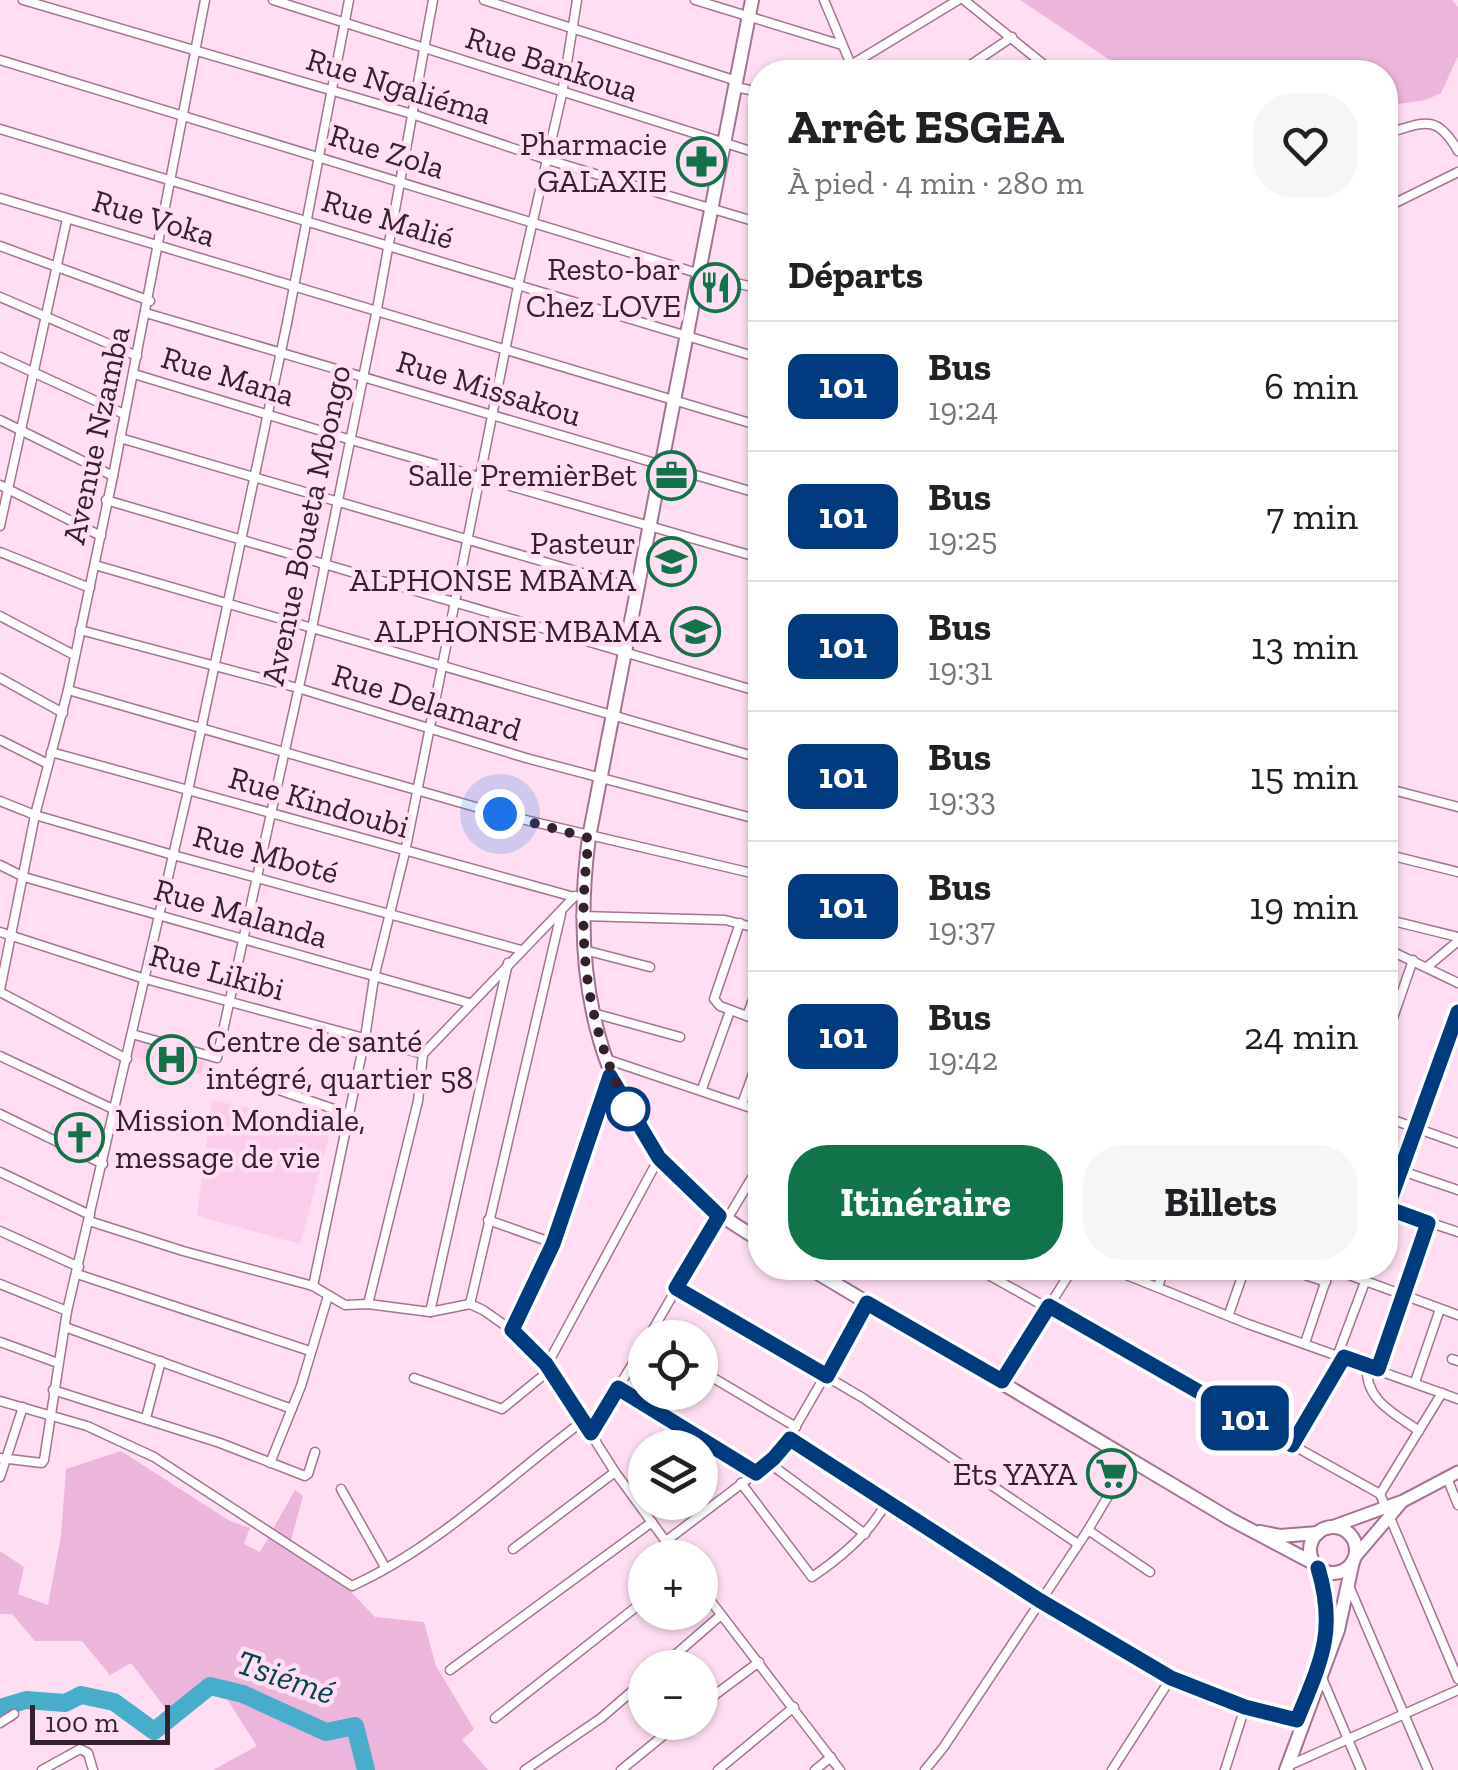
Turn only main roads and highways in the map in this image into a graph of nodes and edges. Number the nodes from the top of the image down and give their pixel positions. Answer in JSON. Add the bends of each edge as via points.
{"nodes":[{"id":1,"x":752,"y":0,"type":"edge"},
{"id":2,"x":748,"y":1233,"type":"edge"},
{"id":3,"x":832,"y":1280,"type":"edge"},
{"id":4,"x":1452,"y":1475,"type":"edge"},
{"id":5,"x":1384,"y":1505,"type":"junction"},
{"id":6,"x":1248,"y":1530,"type":"junction"},
{"id":7,"x":1323,"y":1531,"type":"junction"},
{"id":8,"x":1354,"y":1559,"type":"junction"},
{"id":9,"x":1317,"y":1566,"type":"junction"},
{"id":10,"x":1287,"y":1767,"type":"edge"}],
"edges":[{"from":1,"to":2,"type":"main road","via":[[578,894],[593,1013],[610,1076],[659,1158],[722,1218]]},
{"from":3,"to":6,"type":"main road"},
{"from":4,"to":5,"type":"main road"},
{"from":5,"to":7,"type":"main road"},
{"from":5,"to":8,"type":"main road"},
{"from":6,"to":7,"type":"main road","via":[[1280,1536]]},
{"from":6,"to":9,"type":"main road"},
{"from":7,"to":8,"type":"main road","via":[[1342,1529],[1352,1537]]},
{"from":7,"to":9,"type":"main road","via":[[1310,1551]]},
{"from":8,"to":9,"type":"main road","via":[[1338,1572]]},
{"from":8,"to":10,"type":"main road","via":[[1322,1678]]},
{"from":9,"to":10,"type":"main road","via":[[1329,1623]]}]}
